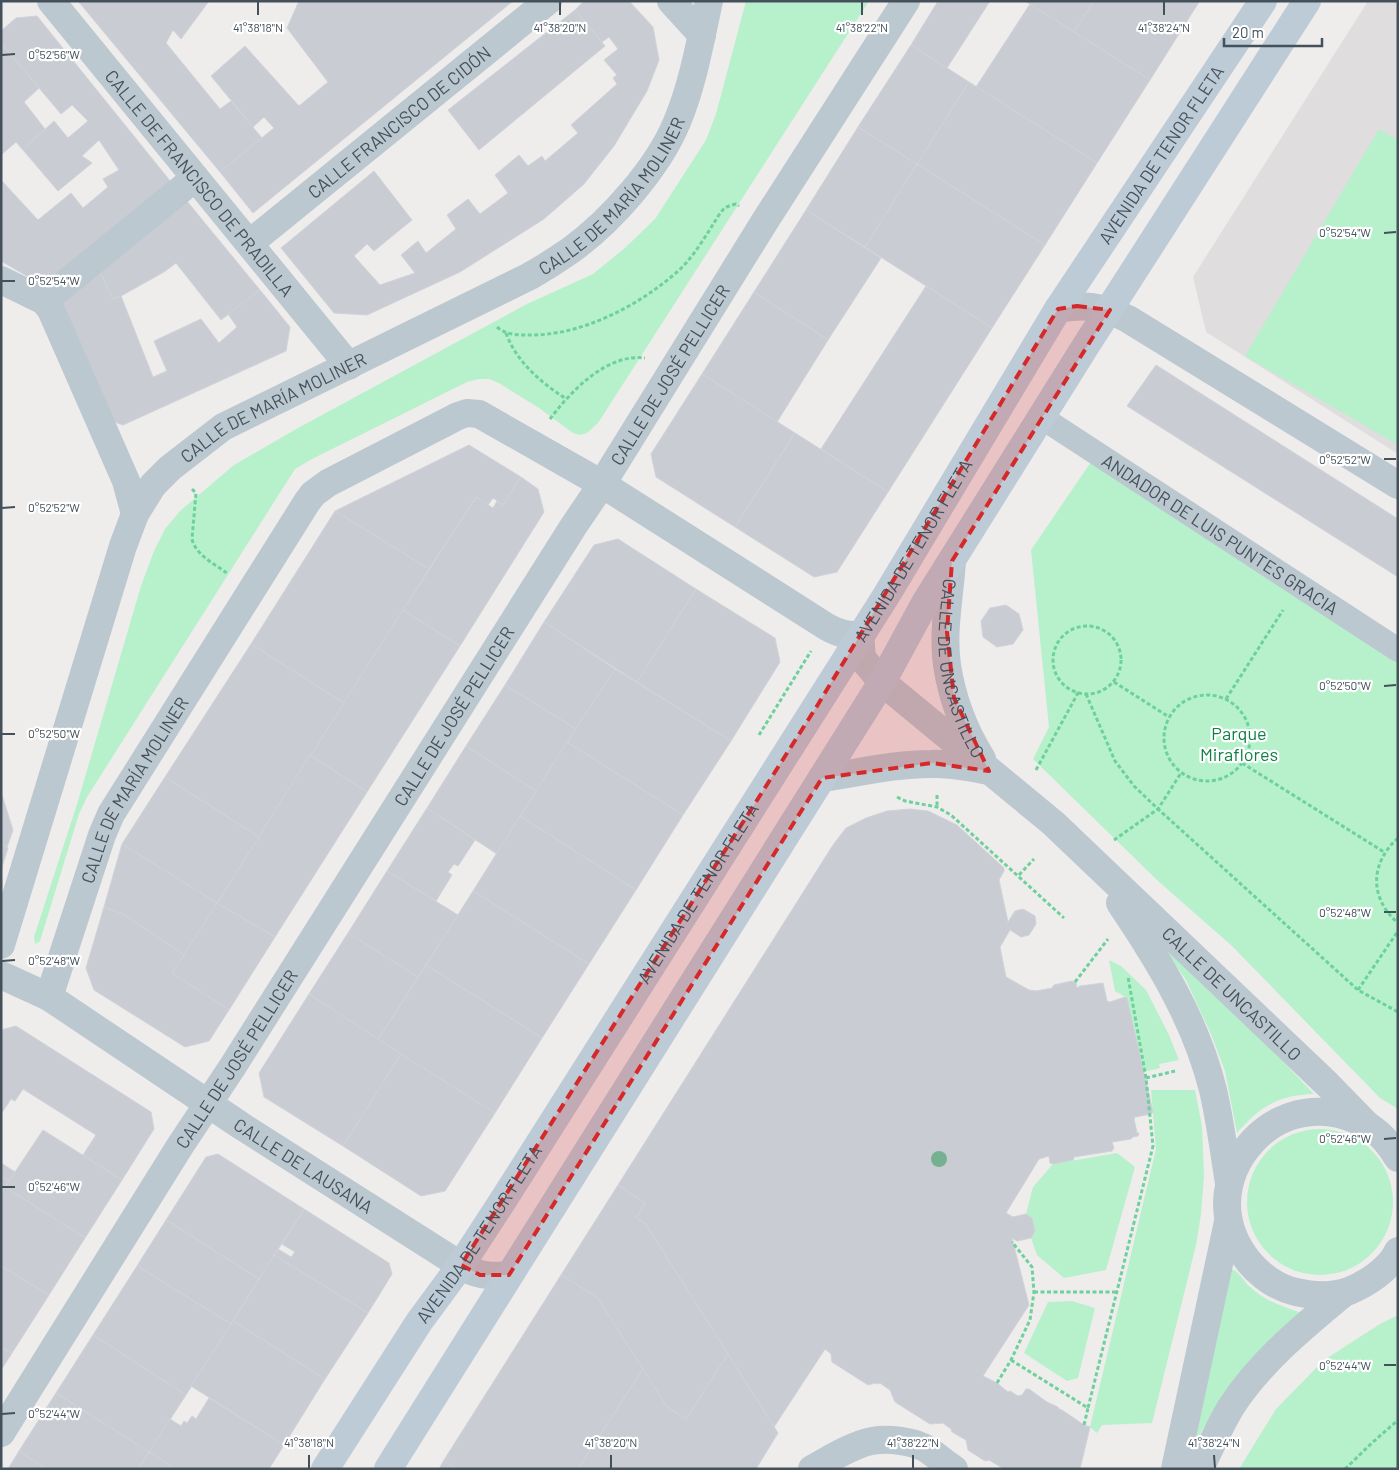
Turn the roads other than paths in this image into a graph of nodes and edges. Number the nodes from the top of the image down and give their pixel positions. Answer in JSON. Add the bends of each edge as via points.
{"nodes":[{"id":1,"x":51,"y":1,"type":"edge"},
{"id":2,"x":548,"y":1,"type":"edge"},
{"id":3,"x":671,"y":1,"type":"edge"},
{"id":4,"x":709,"y":1,"type":"edge"},
{"id":5,"x":906,"y":1,"type":"edge"},
{"id":6,"x":1263,"y":1,"type":"edge"},
{"id":7,"x":1307,"y":1,"type":"edge"},
{"id":8,"x":702,"y":35,"type":"junction"},
{"id":9,"x":196,"y":178,"type":"junction"},
{"id":10,"x":250,"y":243,"type":"junction"},
{"id":11,"x":1,"y":280,"type":"edge"},
{"id":12,"x":44,"y":301,"type":"junction"},
{"id":13,"x":1058,"y":309,"type":"junction"},
{"id":14,"x":1110,"y":310,"type":"junction"},
{"id":15,"x":349,"y":366,"type":"junction"},
{"id":16,"x":1041,"y":417,"type":"junction"},
{"id":17,"x":602,"y":484,"type":"junction"},
{"id":18,"x":1398,"y":485,"type":"edge"},
{"id":19,"x":136,"y":514,"type":"junction"},
{"id":20,"x":952,"y":560,"type":"junction"},
{"id":21,"x":860,"y":635,"type":"junction"},
{"id":22,"x":1398,"y":650,"type":"edge"},
{"id":23,"x":882,"y":682,"type":"junction"},
{"id":24,"x":989,"y":771,"type":"junction"},
{"id":25,"x":822,"y":778,"type":"junction"},
{"id":26,"x":1091,"y":860,"type":"junction"},
{"id":27,"x":1,"y":945,"type":"edge"},
{"id":28,"x":1,"y":975,"type":"edge"},
{"id":29,"x":48,"y":997,"type":"junction"},
{"id":30,"x":208,"y":1104,"type":"junction"},
{"id":31,"x":1388,"y":1144,"type":"edge"},
{"id":32,"x":1229,"y":1186,"type":"junction"},
{"id":33,"x":1229,"y":1221,"type":"junction"},
{"id":34,"x":1398,"y":1251,"type":"edge"},
{"id":35,"x":461,"y":1265,"type":"junction"},
{"id":36,"x":1387,"y":1273,"type":"edge"},
{"id":37,"x":509,"y":1275,"type":"junction"},
{"id":38,"x":1344,"y":1293,"type":"junction"},
{"id":39,"x":1,"y":1432,"type":"edge"},
{"id":40,"x":325,"y":1469,"type":"edge"},
{"id":41,"x":388,"y":1469,"type":"edge"},
{"id":42,"x":812,"y":1469,"type":"edge"},
{"id":43,"x":954,"y":1469,"type":"edge"},
{"id":44,"x":1174,"y":1469,"type":"edge"},
{"id":45,"x":1200,"y":1469,"type":"edge"}],
"edges":[{"from":1,"to":9,"type":"street","name":"CALLE DE FRANCISCO DE PRADILLA"},
{"from":2,"to":10,"type":"street","name":"CALLE FRANCISCO DE CIDÓN"},
{"from":3,"to":8,"type":"street"},
{"from":4,"to":8,"type":"street","name":"CALLE DE MARÍA MOLINER"},
{"from":5,"to":17,"type":"street","name":"CALLE DE JOSÉ PELLICER"},
{"from":6,"to":13,"type":"main road","name":"AVENIDA DE TENOR FLETA"},
{"from":7,"to":14,"type":"main road"},
{"from":8,"to":15,"type":"street","name":"CALLE DE MARÍA MOLINER","via":[[677,123],[660,154],[629,196],[594,231],[530,276]]},
{"from":9,"to":10,"type":"street","name":"CALLE DE FRANCISCO DE PRADILLA"},
{"from":9,"to":12,"type":"street"},
{"from":10,"to":15,"type":"street","name":"CALLE DE FRANCISCO DE PRADILLA"},
{"from":11,"to":12,"type":"street"},
{"from":12,"to":19,"type":"street","via":[[58,322],[126,481]]},
{"from":13,"to":14,"type":"street","via":[[1076,306]]},
{"from":13,"to":21,"type":"main road","name":"AVENIDA DE TENOR FLETA"},
{"from":14,"to":16,"type":"main road"},
{"from":14,"to":18,"type":"street"},
{"from":15,"to":19,"type":"street","name":"CALLE DE MARÍA MOLINER","via":[[223,427],[170,468],[154,485]]},
{"from":16,"to":20,"type":"main road"},
{"from":16,"to":22,"type":"street","name":"ANDADOR DE LUIS PUNTES GRACIA"},
{"from":17,"to":21,"type":"street","name":"CALLE DE MARÍA MOLINER","via":[[827,627],[841,634]]},
{"from":17,"to":29,"type":"street","name":"CALLE DE MARÍA MOLINER","via":[[488,418],[467,413],[328,483],[313,494],[111,814]]},
{"from":17,"to":30,"type":"street","name":"CALLE DE JOSÉ PELLICER"},
{"from":19,"to":27,"type":"street","name":"CALLE DE MARÍA MOLINER","via":[[120,555]]},
{"from":20,"to":23,"type":"main road"},
{"from":20,"to":24,"type":"street","name":"CALLE DE UNCASTILLO","via":[[947,664],[954,698],[965,727]]},
{"from":21,"to":23,"type":"street","name":"CALLE DE UNCASTILLO","via":[[862,658]]},
{"from":21,"to":35,"type":"main road","name":"AVENIDA DE TENOR FLETA"},
{"from":23,"to":24,"type":"street","name":"CALLE DE UNCASTILLO"},
{"from":23,"to":25,"type":"main road"},
{"from":24,"to":25,"type":"street","name":"CALLE DE UNCASTILLO","via":[[932,764]]},
{"from":24,"to":26,"type":"street","name":"CALLE DE UNCASTILLO","via":[[1053,823]]},
{"from":25,"to":37,"type":"main road"},
{"from":26,"to":31,"type":"street","name":"CALLE DE UNCASTILLO"},
{"from":26,"to":32,"type":"street","name":"CALLE DE UNCASTILLO","via":[[1143,937],[1184,1009],[1212,1089]]},
{"from":28,"to":29,"type":"street","name":"CALLE DE LAUSANA"},
{"from":29,"to":30,"type":"street","name":"CALLE DE LAUSANA"},
{"from":30,"to":35,"type":"street","name":"CALLE DE LAUSANA"},
{"from":30,"to":39,"type":"street","name":"CALLE DE JOSÉ PELLICER"},
{"from":31,"to":32,"type":"street","via":[[1342,1114],[1312,1112],[1283,1119],[1258,1135],[1239,1158]]},
{"from":32,"to":33,"type":"street"},
{"from":33,"to":38,"type":"street","via":[[1239,1249],[1258,1273],[1284,1289],[1313,1296]]},
{"from":33,"to":44,"type":"street"},
{"from":34,"to":36,"type":"street"},
{"from":35,"to":37,"type":"street","name":"CALLE DE LAUSANA","via":[[480,1275]]},
{"from":35,"to":40,"type":"main road","name":"AVENIDA DE TENOR FLETA","via":[[418,1322]]},
{"from":36,"to":38,"type":"street"},
{"from":37,"to":41,"type":"main road"},
{"from":38,"to":45,"type":"street","via":[[1297,1332],[1252,1380],[1232,1406]]},
{"from":42,"to":43,"type":"street","via":[[872,1441],[911,1443],[926,1449]]}]}
